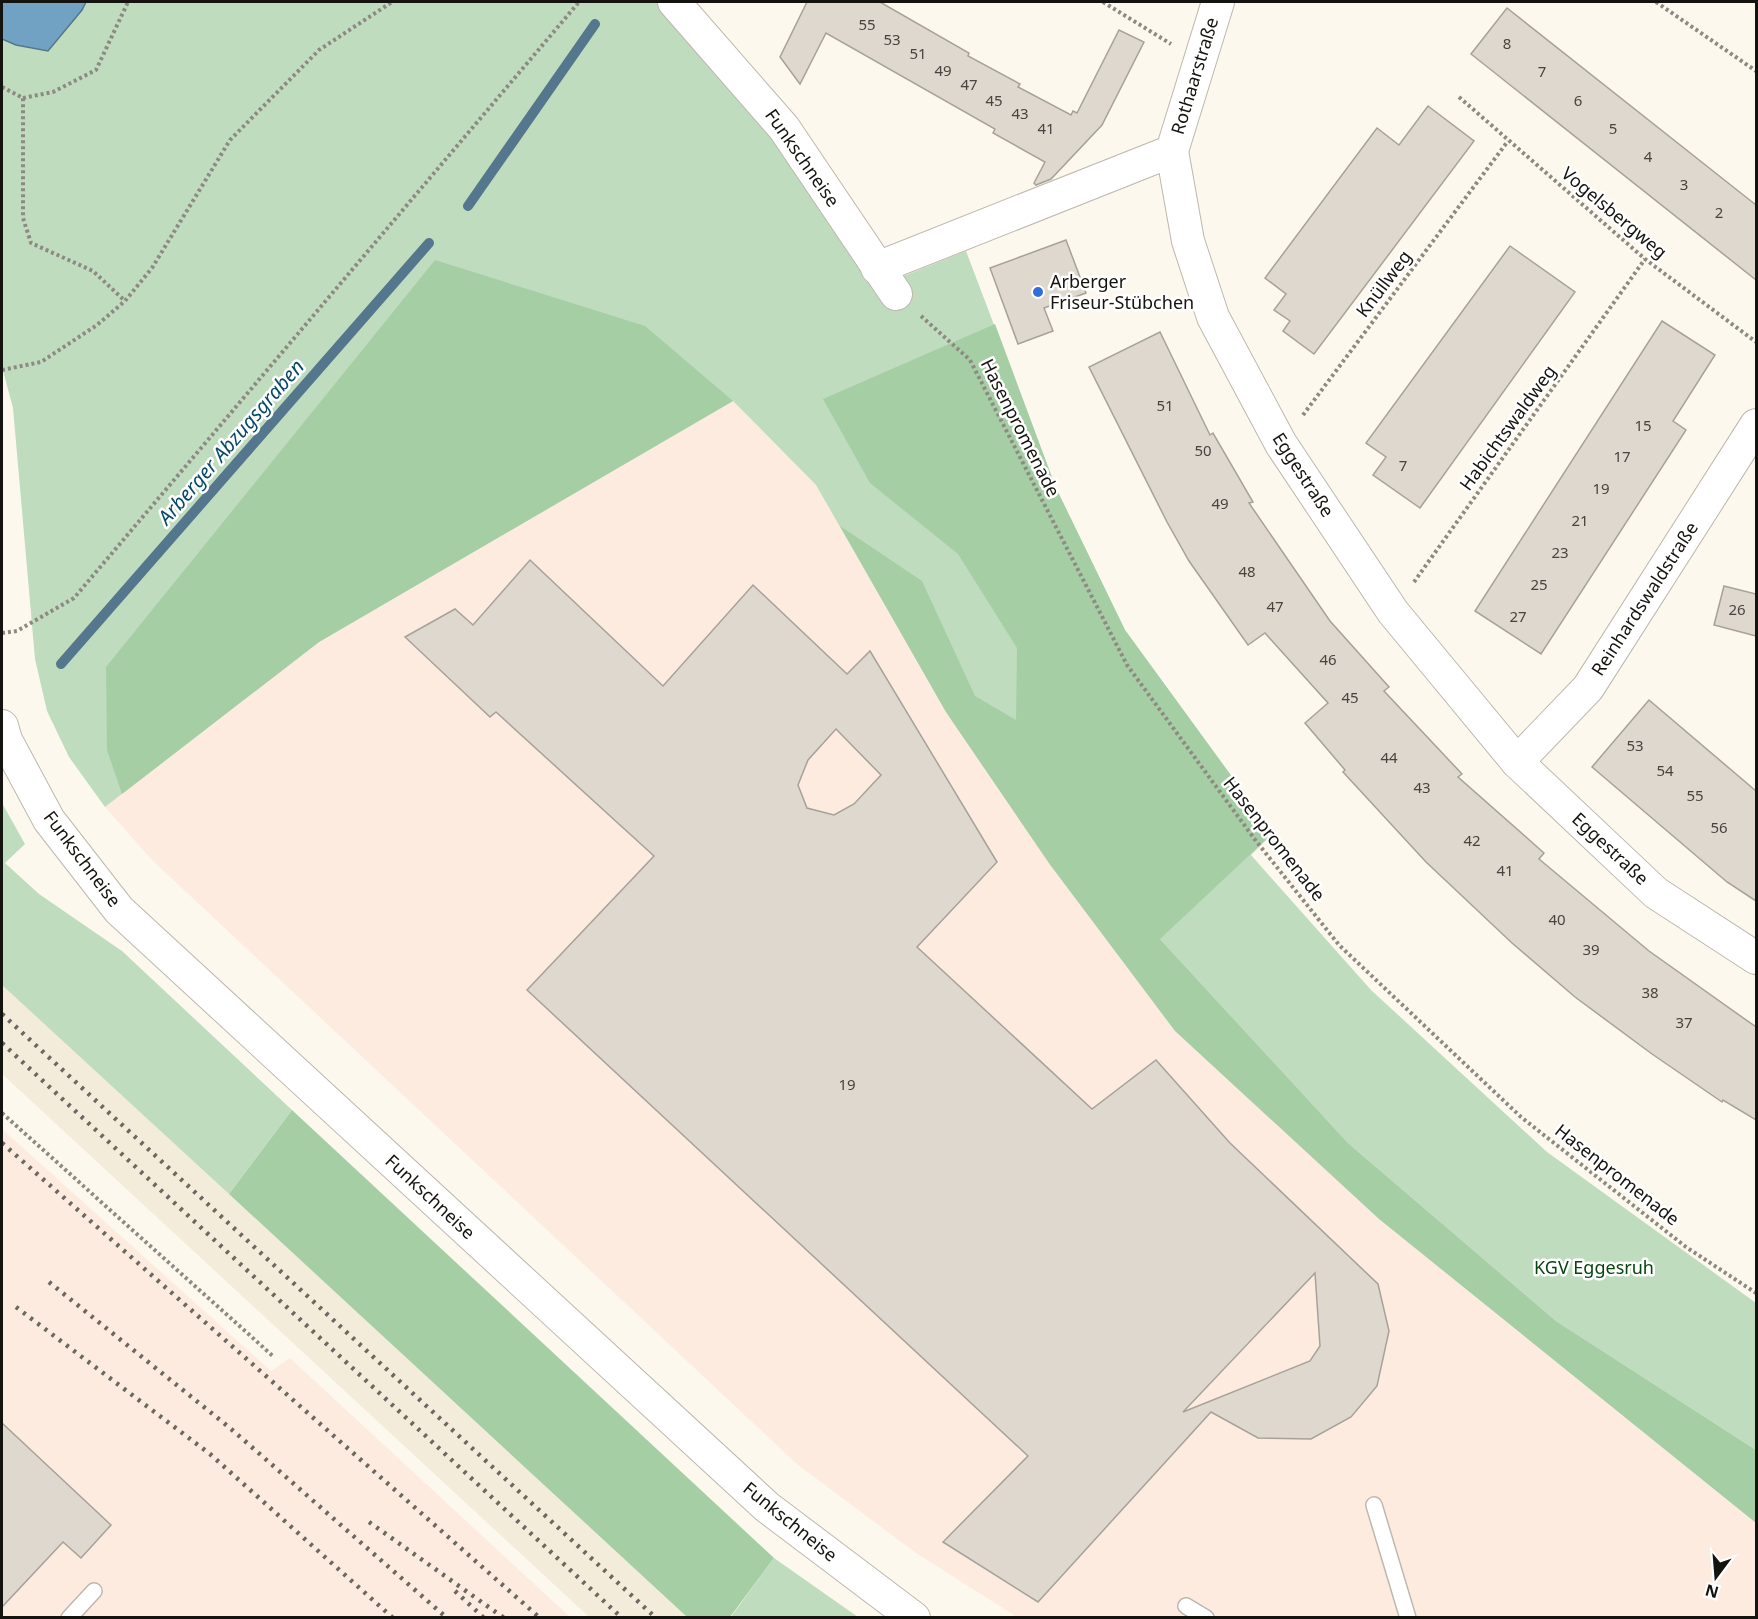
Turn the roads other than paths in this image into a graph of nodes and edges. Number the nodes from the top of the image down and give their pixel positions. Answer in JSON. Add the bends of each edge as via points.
{"nodes":[{"id":1,"x":674,"y":2,"type":"edge"},
{"id":2,"x":1218,"y":2,"type":"edge"},
{"id":3,"x":1172,"y":151,"type":"junction"},
{"id":4,"x":877,"y":267,"type":"junction"},
{"id":5,"x":896,"y":294,"type":"road end"},
{"id":6,"x":1756,"y":425,"type":"edge"},
{"id":7,"x":2,"y":726,"type":"edge"},
{"id":8,"x":1518,"y":762,"type":"junction"},
{"id":9,"x":1756,"y":958,"type":"edge"},
{"id":10,"x":1374,"y":1505,"type":"dead end"},
{"id":11,"x":94,"y":1591,"type":"dead end"},
{"id":12,"x":1186,"y":1606,"type":"dead end"},
{"id":13,"x":69,"y":1617,"type":"edge"},
{"id":14,"x":914,"y":1617,"type":"edge"},
{"id":15,"x":1206,"y":1617,"type":"edge"},
{"id":16,"x":1408,"y":1617,"type":"edge"}],
"edges":[{"from":1,"to":4,"type":"street","name":"Funkschneise","via":[[784,128]]},
{"from":2,"to":3,"type":"street","name":"Rothaarstraße"},
{"from":3,"to":4,"type":"street"},
{"from":3,"to":8,"type":"street","name":"Eggestraße","via":[[1188,241],[1213,317],[1281,444],[1393,612]]},
{"from":4,"to":5,"type":"street","name":"Funkschneise"},
{"from":6,"to":8,"type":"street","name":"Reinhardswaldstraße","via":[[1588,688]]},
{"from":7,"to":14,"type":"street","name":"Funkschneise","via":[[49,820],[119,910],[767,1507]]},
{"from":8,"to":9,"type":"street","name":"Eggestraße","via":[[1656,892]]},
{"from":10,"to":16,"type":"lane"},
{"from":11,"to":13,"type":"lane"},
{"from":12,"to":15,"type":"lane"}]}
